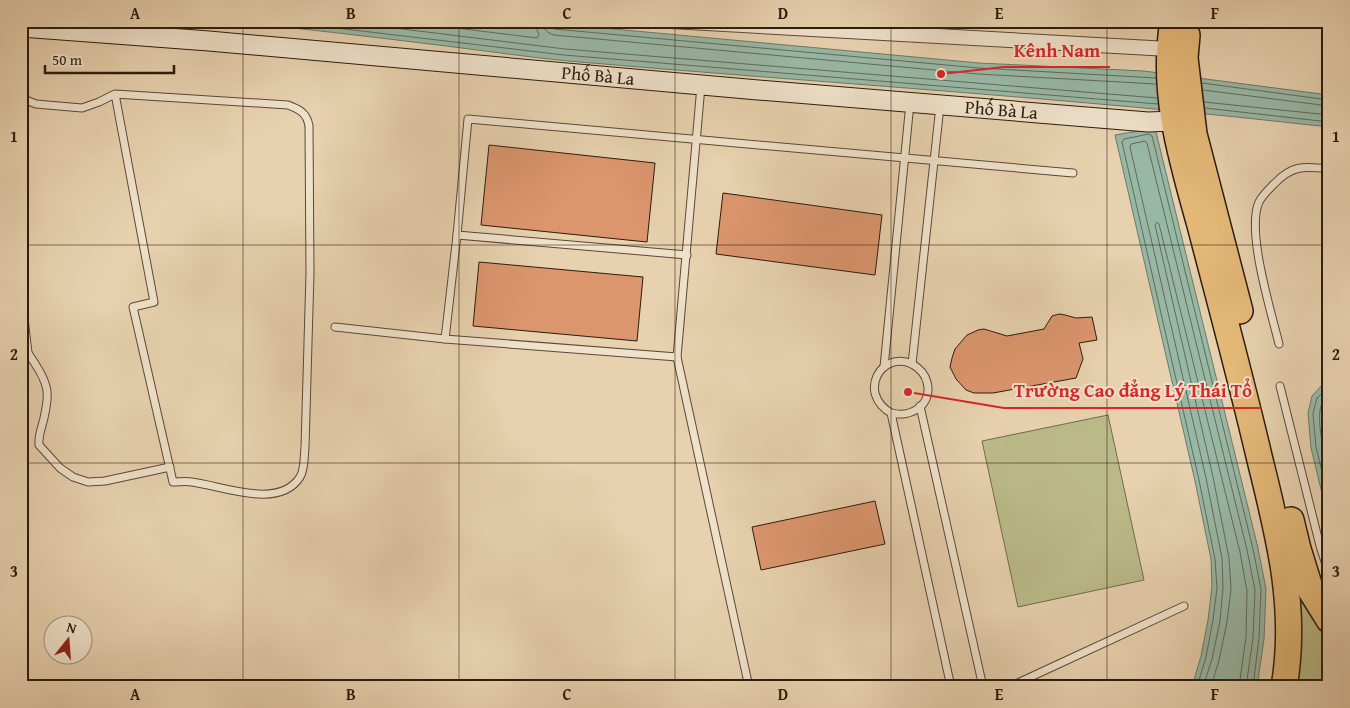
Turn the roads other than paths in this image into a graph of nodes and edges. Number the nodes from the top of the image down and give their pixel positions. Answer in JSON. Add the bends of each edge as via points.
{"nodes":[{"id":1,"x":670,"y":21,"type":"edge"},
{"id":2,"x":1173,"y":21,"type":"edge"},
{"id":3,"x":1190,"y":21,"type":"edge"},
{"id":4,"x":21,"y":26,"type":"edge"},
{"id":5,"x":1177,"y":54,"type":"junction"},
{"id":6,"x":702,"y":85,"type":"junction"},
{"id":7,"x":115,"y":94,"type":"junction"},
{"id":8,"x":21,"y":98,"type":"edge"},
{"id":9,"x":910,"y":103,"type":"junction"},
{"id":10,"x":940,"y":106,"type":"junction"},
{"id":11,"x":1184,"y":128,"type":"junction"},
{"id":12,"x":697,"y":139,"type":"junction"},
{"id":13,"x":905,"y":158,"type":"junction"},
{"id":14,"x":933,"y":161,"type":"junction"},
{"id":15,"x":1329,"y":169,"type":"edge"},
{"id":16,"x":1073,"y":173,"type":"dead end"},
{"id":17,"x":457,"y":236,"type":"junction"},
{"id":18,"x":687,"y":255,"type":"junction"},
{"id":19,"x":21,"y":294,"type":"edge"},
{"id":20,"x":335,"y":327,"type":"dead end"},
{"id":21,"x":445,"y":339,"type":"junction"},
{"id":22,"x":1279,"y":344,"type":"dead end"},
{"id":23,"x":25,"y":353,"type":"edge"},
{"id":24,"x":677,"y":357,"type":"junction"},
{"id":25,"x":912,"y":364,"type":"junction"},
{"id":26,"x":884,"y":367,"type":"junction"},
{"id":27,"x":1280,"y":386,"type":"dead end"},
{"id":28,"x":920,"y":406,"type":"junction"},
{"id":29,"x":891,"y":413,"type":"junction"},
{"id":30,"x":170,"y":468,"type":"junction"},
{"id":31,"x":1329,"y":574,"type":"edge"},
{"id":32,"x":1184,"y":606,"type":"dead end"},
{"id":33,"x":1329,"y":620,"type":"edge"},
{"id":34,"x":749,"y":687,"type":"edge"},
{"id":35,"x":951,"y":687,"type":"edge"},
{"id":36,"x":983,"y":687,"type":"edge"},
{"id":37,"x":1009,"y":687,"type":"edge"},
{"id":38,"x":1284,"y":687,"type":"edge"}],
"edges":[{"from":1,"to":5,"type":"street"},
{"from":2,"to":5,"type":"highway"},
{"from":3,"to":5,"type":"highway"},
{"from":4,"to":6,"type":"street","name":"Phố Bà La"},
{"from":5,"to":11,"type":"highway","via":[[1169,80]]},
{"from":6,"to":9,"type":"street","name":"Phố Bà La"},
{"from":6,"to":12,"type":"lane"},
{"from":7,"to":8,"type":"lane","via":[[82,108],[36,104]]},
{"from":7,"to":30,"type":"lane","via":[[154,302],[133,306]]},
{"from":7,"to":30,"type":"lane","via":[[288,105],[302,111],[308,120],[310,273],[305,447],[301,476],[282,492],[262,494],[190,481],[173,482]]},
{"from":9,"to":10,"type":"street","name":"Phố Bà La"},
{"from":9,"to":13,"type":"lane"},
{"from":10,"to":11,"type":"street","name":"Phố Bà La","via":[[1148,122]]},
{"from":10,"to":14,"type":"lane"},
{"from":11,"to":33,"type":"highway","via":[[1234,286],[1298,549],[1311,591]]},
{"from":11,"to":38,"type":"highway","via":[[1188,184],[1279,540],[1289,618]]},
{"from":12,"to":13,"type":"lane"},
{"from":12,"to":17,"type":"lane","via":[[468,119]]},
{"from":12,"to":18,"type":"lane"},
{"from":13,"to":14,"type":"lane"},
{"from":13,"to":26,"type":"lane"},
{"from":14,"to":16,"type":"lane"},
{"from":14,"to":25,"type":"lane"},
{"from":15,"to":22,"type":"lane","via":[[1296,168],[1282,175],[1259,202],[1254,222],[1260,264]]},
{"from":17,"to":18,"type":"lane"},
{"from":17,"to":21,"type":"lane"},
{"from":18,"to":24,"type":"lane"},
{"from":19,"to":23,"type":"lane"},
{"from":20,"to":21,"type":"lane"},
{"from":21,"to":24,"type":"lane"},
{"from":23,"to":30,"type":"lane","via":[[46,386],[39,444],[60,468],[73,477],[98,482]]},
{"from":24,"to":34,"type":"lane"},
{"from":25,"to":26,"type":"lane","via":[[898,362]]},
{"from":25,"to":28,"type":"lane","via":[[922,372],[928,389]]},
{"from":26,"to":29,"type":"lane","via":[[876,377],[875,394],[878,402]]},
{"from":27,"to":31,"type":"lane"},
{"from":28,"to":29,"type":"lane","via":[[908,414]]},
{"from":28,"to":36,"type":"lane"},
{"from":29,"to":35,"type":"lane"},
{"from":32,"to":37,"type":"lane"}]}
